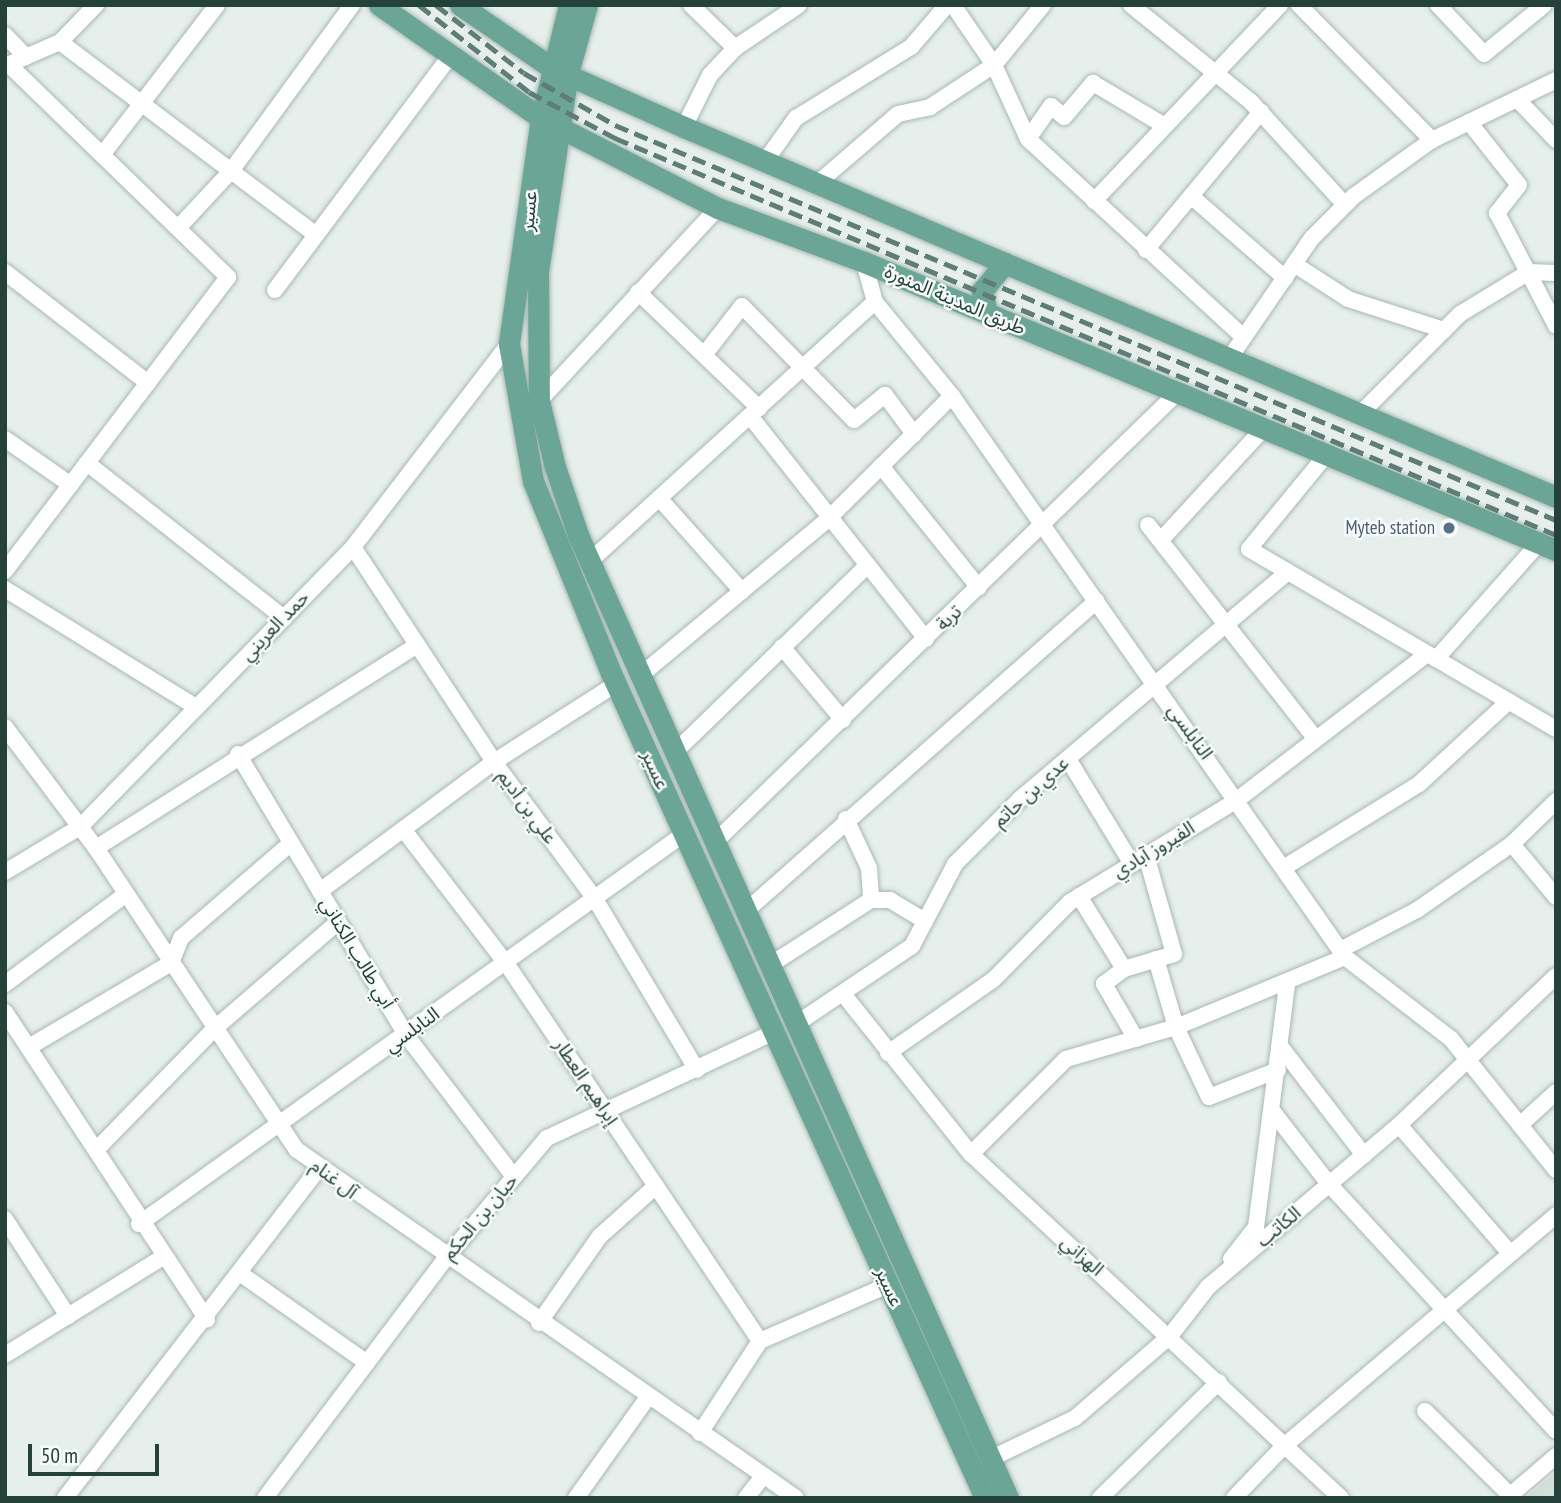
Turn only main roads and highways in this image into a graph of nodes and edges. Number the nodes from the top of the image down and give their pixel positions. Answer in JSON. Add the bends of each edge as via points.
{"nodes":[{"id":1,"x":379,"y":5,"type":"edge"},
{"id":2,"x":460,"y":5,"type":"edge"},
{"id":3,"x":569,"y":5,"type":"edge"},
{"id":4,"x":587,"y":5,"type":"edge"},
{"id":5,"x":560,"y":71,"type":"junction"},
{"id":6,"x":541,"y":118,"type":"junction"},
{"id":7,"x":562,"y":126,"type":"junction"},
{"id":8,"x":1005,"y":263,"type":"junction"},
{"id":9,"x":987,"y":313,"type":"junction"},
{"id":10,"x":1556,"y":497,"type":"edge"},
{"id":11,"x":1548,"y":547,"type":"edge"},
{"id":12,"x":985,"y":1498,"type":"edge"},
{"id":13,"x":1008,"y":1498,"type":"edge"}],
"edges":[{"from":1,"to":6,"type":"main road","name":"طريق المدينة المنورة"},
{"from":2,"to":5,"type":"main road"},
{"from":3,"to":5,"type":"main road","name":"عسير"},
{"from":4,"to":5,"type":"main road","name":"عسير"},
{"from":5,"to":6,"type":"main road","name":"عسير"},
{"from":5,"to":7,"type":"main road","name":"عسير"},
{"from":5,"to":8,"type":"main road"},
{"from":6,"to":7,"type":"main road","name":"طريق المدينة المنورة"},
{"from":6,"to":12,"type":"main road","name":"عسير","via":[[509,344],[533,481],[616,684]]},
{"from":7,"to":9,"type":"main road","name":"طريق المدينة المنورة","via":[[718,208]]},
{"from":7,"to":13,"type":"main road","name":"عسير","via":[[538,271],[539,401],[555,467],[590,561]]},
{"from":8,"to":9,"type":"main road","via":[[982,291]]},
{"from":8,"to":10,"type":"main road"},
{"from":9,"to":11,"type":"main road","name":"طريق المدينة المنورة"}]}
